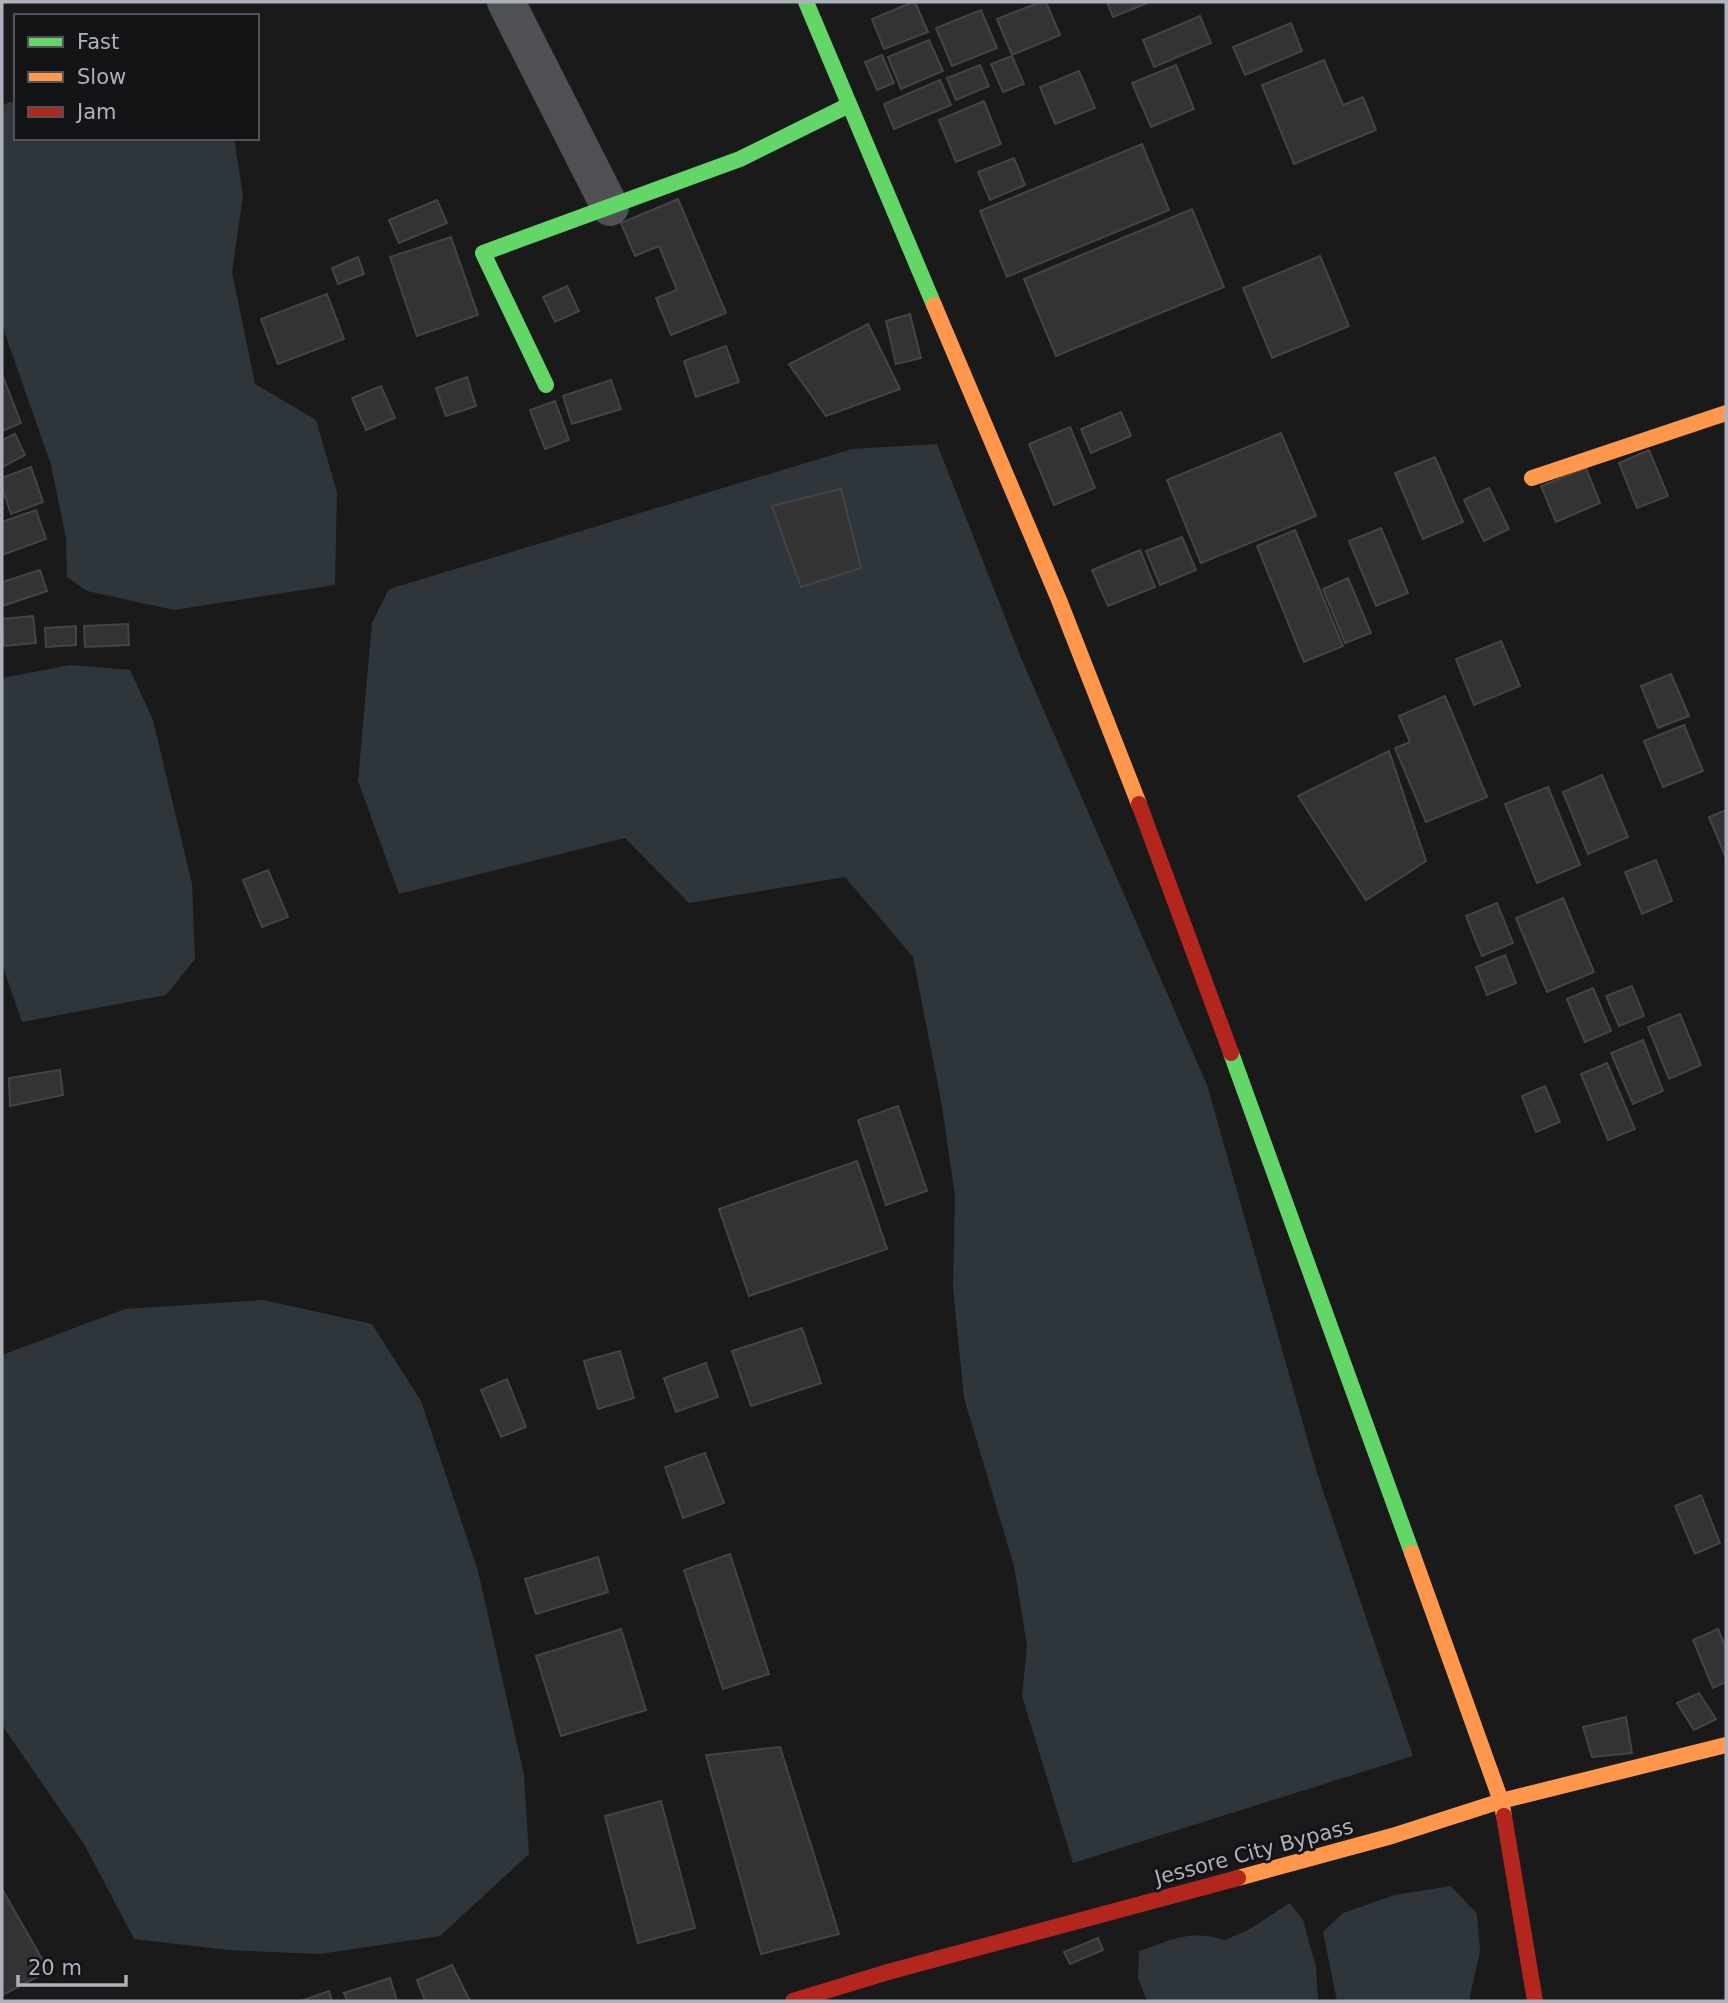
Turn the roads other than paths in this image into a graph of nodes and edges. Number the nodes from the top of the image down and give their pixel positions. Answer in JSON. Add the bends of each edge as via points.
{"nodes":[{"id":1,"x":506,"y":2,"type":"edge"},
{"id":2,"x":806,"y":2,"type":"edge"},
{"id":3,"x":849,"y":105,"type":"junction"},
{"id":4,"x":610,"y":207,"type":"junction"},
{"id":5,"x":546,"y":385,"type":"dead end"},
{"id":6,"x":1726,"y":413,"type":"edge"},
{"id":7,"x":1532,"y":478,"type":"dead end"},
{"id":8,"x":1726,"y":1745,"type":"edge"},
{"id":9,"x":1500,"y":1801,"type":"junction"},
{"id":10,"x":793,"y":2001,"type":"edge"},
{"id":11,"x":1535,"y":2001,"type":"edge"}],
"edges":[{"from":1,"to":4,"type":"street"},
{"from":2,"to":3,"type":"main road"},
{"from":3,"to":4,"type":"main road","via":[[740,159]]},
{"from":3,"to":9,"type":"main road","via":[[1059,600],[1163,865]]},
{"from":4,"to":5,"type":"main road","via":[[483,253]]},
{"from":6,"to":7,"type":"main road"},
{"from":8,"to":9,"type":"main road","name":"Jessore City Bypass"},
{"from":9,"to":10,"type":"main road","name":"Jessore City Bypass","via":[[1392,1836]]},
{"from":9,"to":11,"type":"main road"}]}
